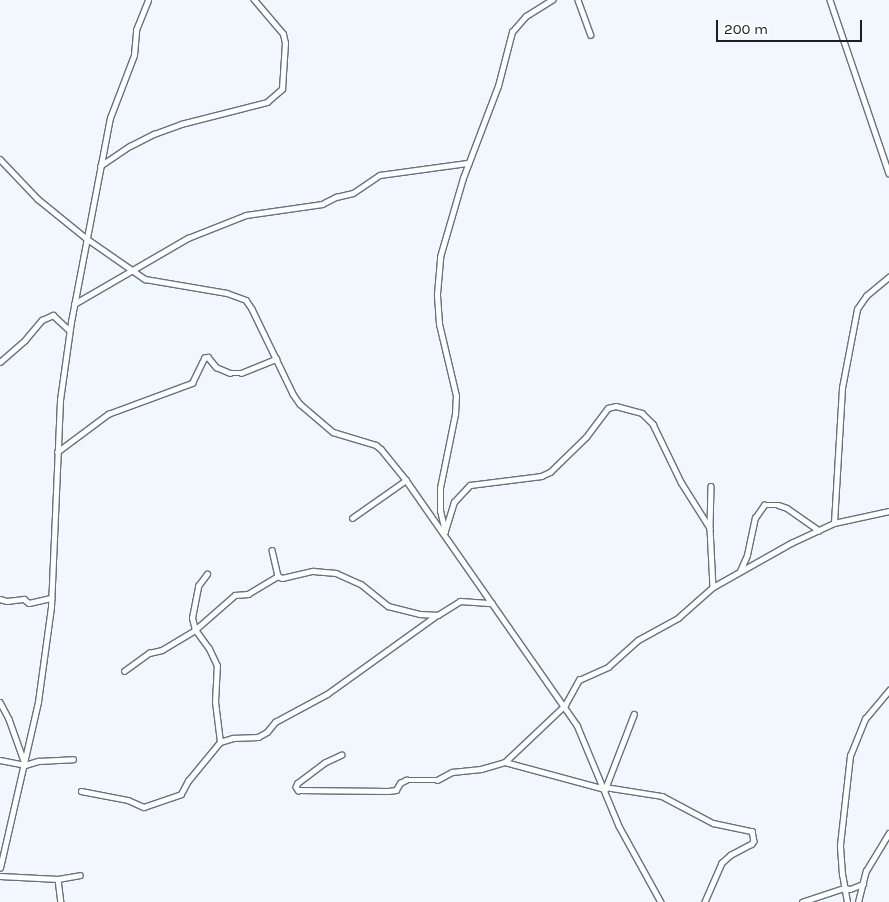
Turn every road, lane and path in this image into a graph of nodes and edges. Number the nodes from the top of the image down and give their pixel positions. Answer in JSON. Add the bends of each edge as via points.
{"nodes":[{"id":1,"x":148,"y":0,"type":"edge"},
{"id":2,"x":254,"y":0,"type":"edge"},
{"id":3,"x":552,"y":0,"type":"edge"},
{"id":4,"x":578,"y":0,"type":"edge"},
{"id":5,"x":830,"y":0,"type":"edge"},
{"id":6,"x":592,"y":35,"type":"dead end"},
{"id":7,"x":0,"y":159,"type":"edge"},
{"id":8,"x":468,"y":163,"type":"junction"},
{"id":9,"x":100,"y":166,"type":"junction"},
{"id":10,"x":889,"y":173,"type":"edge"},
{"id":11,"x":86,"y":238,"type":"junction"},
{"id":12,"x":131,"y":269,"type":"junction"},
{"id":13,"x":889,"y":277,"type":"edge"},
{"id":14,"x":74,"y":304,"type":"junction"},
{"id":15,"x":69,"y":330,"type":"junction"},
{"id":16,"x":276,"y":359,"type":"junction"},
{"id":17,"x":0,"y":362,"type":"edge"},
{"id":18,"x":57,"y":452,"type":"junction"},
{"id":19,"x":406,"y":480,"type":"junction"},
{"id":20,"x":711,"y":486,"type":"dead end"},
{"id":21,"x":889,"y":511,"type":"edge"},
{"id":22,"x":352,"y":518,"type":"dead end"},
{"id":23,"x":834,"y":523,"type":"junction"},
{"id":24,"x":710,"y":528,"type":"junction"},
{"id":25,"x":818,"y":530,"type":"junction"},
{"id":26,"x":445,"y":534,"type":"junction"},
{"id":27,"x":272,"y":550,"type":"dead end"},
{"id":28,"x":740,"y":571,"type":"junction"},
{"id":29,"x":207,"y":574,"type":"dead end"},
{"id":30,"x":278,"y":576,"type":"junction"},
{"id":31,"x":713,"y":587,"type":"junction"},
{"id":32,"x":51,"y":598,"type":"junction"},
{"id":33,"x":0,"y":599,"type":"edge"},
{"id":34,"x":492,"y":603,"type":"junction"},
{"id":35,"x":438,"y":615,"type":"junction"},
{"id":36,"x":195,"y":630,"type":"junction"},
{"id":37,"x":124,"y":671,"type":"dead end"},
{"id":38,"x":889,"y":690,"type":"edge"},
{"id":39,"x":0,"y":702,"type":"edge"},
{"id":40,"x":565,"y":705,"type":"junction"},
{"id":41,"x":634,"y":714,"type":"dead end"},
{"id":42,"x":220,"y":742,"type":"junction"},
{"id":43,"x":342,"y":755,"type":"dead end"},
{"id":44,"x":72,"y":759,"type":"dead end"},
{"id":45,"x":0,"y":760,"type":"edge"},
{"id":46,"x":505,"y":762,"type":"junction"},
{"id":47,"x":25,"y":765,"type":"junction"},
{"id":48,"x":605,"y":788,"type":"junction"},
{"id":49,"x":81,"y":791,"type":"dead end"},
{"id":50,"x":889,"y":834,"type":"edge"},
{"id":51,"x":0,"y":868,"type":"edge"},
{"id":52,"x":80,"y":875,"type":"dead end"},
{"id":53,"x":0,"y":876,"type":"edge"},
{"id":54,"x":58,"y":879,"type":"junction"},
{"id":55,"x":863,"y":884,"type":"junction"},
{"id":56,"x":844,"y":888,"type":"junction"},
{"id":57,"x":61,"y":902,"type":"edge"},
{"id":58,"x":661,"y":902,"type":"edge"},
{"id":59,"x":705,"y":902,"type":"edge"},
{"id":60,"x":802,"y":902,"type":"edge"},
{"id":61,"x":847,"y":902,"type":"edge"},
{"id":62,"x":858,"y":902,"type":"edge"}],
"edges":[{"from":1,"to":9,"type":"street","via":[[136,30],[134,55],[110,118]]},
{"from":2,"to":9,"type":"street","via":[[283,34],[282,89],[276,96],[267,102],[154,134]]},
{"from":3,"to":8,"type":"street","via":[[526,16],[512,32],[498,86]]},
{"from":4,"to":6,"type":"street"},
{"from":5,"to":10,"type":"street"},
{"from":7,"to":11,"type":"street","via":[[38,199]]},
{"from":8,"to":12,"type":"street","via":[[380,175],[353,193],[322,204],[246,215],[188,238]]},
{"from":8,"to":26,"type":"street","via":[[440,257],[437,294],[439,324],[456,396],[456,414],[440,488]]},
{"from":9,"to":11,"type":"street"},
{"from":11,"to":12,"type":"street"},
{"from":11,"to":14,"type":"street"},
{"from":12,"to":14,"type":"street"},
{"from":12,"to":16,"type":"street","via":[[145,279],[227,293],[246,300]]},
{"from":13,"to":23,"type":"street","via":[[866,296],[857,310],[842,388]]},
{"from":14,"to":15,"type":"street"},
{"from":15,"to":17,"type":"street","via":[[53,315],[42,320]]},
{"from":15,"to":18,"type":"street"},
{"from":16,"to":18,"type":"street","via":[[241,373],[230,373],[216,367],[208,357],[204,358],[192,383],[108,414]]},
{"from":16,"to":19,"type":"street","via":[[293,394],[309,412],[333,432],[379,447]]},
{"from":18,"to":32,"type":"street"},
{"from":19,"to":22,"type":"street"},
{"from":19,"to":26,"type":"street"},
{"from":20,"to":24,"type":"street"},
{"from":21,"to":23,"type":"street"},
{"from":23,"to":25,"type":"street"},
{"from":24,"to":26,"type":"street","via":[[681,482],[653,424],[642,413],[616,406],[608,408],[586,437],[550,472],[535,477],[470,485],[454,502]]},
{"from":24,"to":31,"type":"street"},
{"from":25,"to":28,"type":"street"},
{"from":25,"to":28,"type":"street","via":[[787,508],[764,505],[755,518]]},
{"from":26,"to":34,"type":"street"},
{"from":27,"to":30,"type":"street"},
{"from":28,"to":31,"type":"street"},
{"from":29,"to":36,"type":"street","via":[[198,586],[194,604],[192,618]]},
{"from":30,"to":35,"type":"street","via":[[336,573],[361,584],[388,606]]},
{"from":30,"to":36,"type":"street","via":[[248,594],[235,595]]},
{"from":31,"to":40,"type":"street","via":[[678,618],[638,640],[608,667],[579,680]]},
{"from":32,"to":33,"type":"street","via":[[29,603],[24,599]]},
{"from":32,"to":47,"type":"street","via":[[38,702]]},
{"from":34,"to":35,"type":"street","via":[[460,601]]},
{"from":34,"to":40,"type":"street"},
{"from":35,"to":42,"type":"street","via":[[327,694],[275,722],[267,732],[258,737]]},
{"from":36,"to":37,"type":"street","via":[[162,650],[150,653]]},
{"from":36,"to":42,"type":"street","via":[[218,666],[215,702]]},
{"from":38,"to":56,"type":"street","via":[[865,719],[850,756],[840,845]]},
{"from":39,"to":47,"type":"street","via":[[10,719]]},
{"from":40,"to":46,"type":"street"},
{"from":40,"to":48,"type":"street"},
{"from":41,"to":48,"type":"street"},
{"from":42,"to":49,"type":"street","via":[[188,781],[182,794],[144,807],[128,800]]},
{"from":43,"to":46,"type":"street","via":[[298,783],[298,790],[396,790],[400,782],[406,780],[437,780],[452,772]]},
{"from":44,"to":47,"type":"street"},
{"from":45,"to":47,"type":"street"},
{"from":46,"to":48,"type":"street"},
{"from":47,"to":51,"type":"street"},
{"from":48,"to":58,"type":"street","via":[[619,826]]},
{"from":48,"to":59,"type":"street","via":[[662,796],[713,823],[752,831],[752,844],[722,863]]},
{"from":50,"to":55,"type":"street","via":[[866,871]]},
{"from":52,"to":54,"type":"street"},
{"from":53,"to":54,"type":"street"},
{"from":54,"to":57,"type":"street"},
{"from":55,"to":56,"type":"street"},
{"from":55,"to":62,"type":"street"},
{"from":56,"to":60,"type":"street"},
{"from":56,"to":61,"type":"street"}]}
